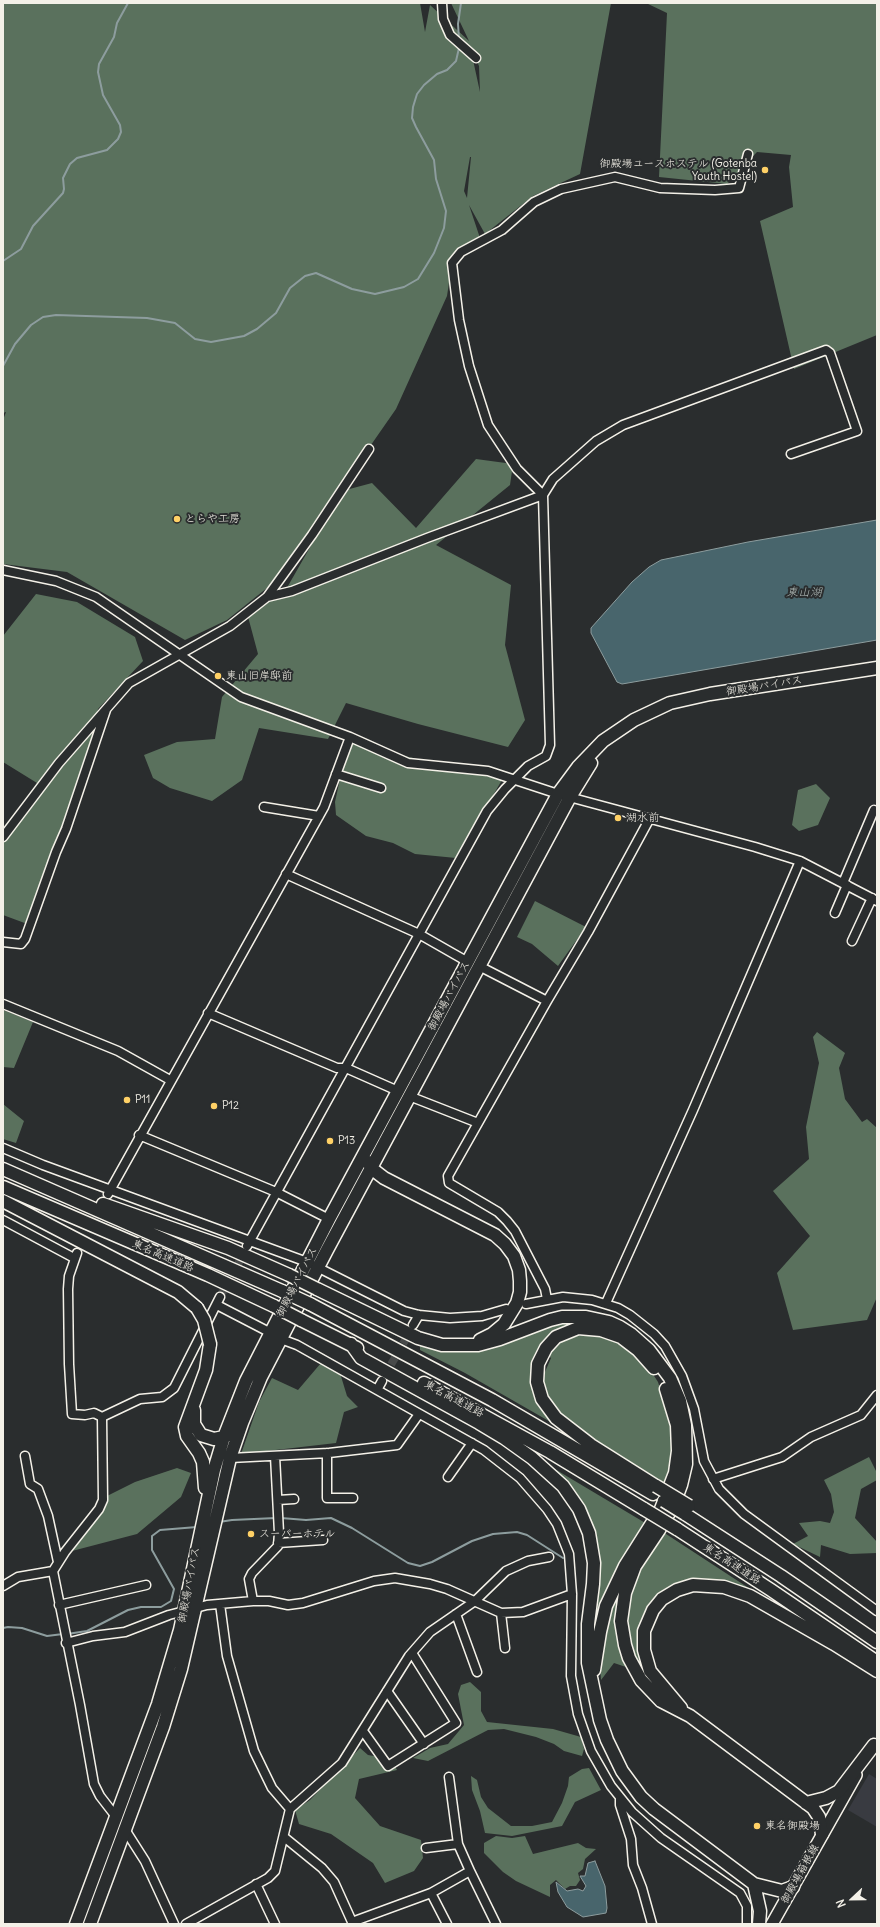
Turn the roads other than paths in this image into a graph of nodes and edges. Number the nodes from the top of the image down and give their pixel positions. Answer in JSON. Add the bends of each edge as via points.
{"nodes":[{"id":1,"x":442,"y":3,"type":"edge"},
{"id":2,"x":476,"y":58,"type":"dead end"},
{"id":3,"x":748,"y":154,"type":"dead end"},
{"id":4,"x":369,"y":449,"type":"dead end"},
{"id":5,"x":791,"y":454,"type":"dead end"},
{"id":6,"x":543,"y":495,"type":"junction"},
{"id":7,"x":3,"y":570,"type":"edge"},
{"id":8,"x":267,"y":597,"type":"junction"},
{"id":9,"x":178,"y":655,"type":"junction"},
{"id":10,"x":877,"y":668,"type":"edge"},
{"id":11,"x":108,"y":705,"type":"junction"},
{"id":12,"x":350,"y":737,"type":"junction"},
{"id":13,"x":336,"y":774,"type":"junction"},
{"id":14,"x":514,"y":780,"type":"junction"},
{"id":15,"x":381,"y":788,"type":"dead end"},
{"id":16,"x":564,"y":795,"type":"junction"},
{"id":17,"x":264,"y":807,"type":"dead end"},
{"id":18,"x":874,"y":810,"type":"dead end"},
{"id":19,"x":319,"y":816,"type":"junction"},
{"id":20,"x":650,"y":818,"type":"junction"},
{"id":21,"x":3,"y":837,"type":"edge"},
{"id":22,"x":800,"y":861,"type":"junction"},
{"id":23,"x":286,"y":874,"type":"junction"},
{"id":24,"x":845,"y":884,"type":"junction"},
{"id":25,"x":874,"y":900,"type":"edge"},
{"id":26,"x":835,"y":913,"type":"dead end"},
{"id":27,"x":419,"y":934,"type":"junction"},
{"id":28,"x":852,"y":940,"type":"dead end"},
{"id":29,"x":3,"y":942,"type":"edge"},
{"id":30,"x":474,"y":964,"type":"junction"},
{"id":31,"x":547,"y":1001,"type":"junction"},
{"id":32,"x":3,"y":1004,"type":"edge"},
{"id":33,"x":208,"y":1013,"type":"junction"},
{"id":34,"x":346,"y":1068,"type":"junction"},
{"id":35,"x":170,"y":1080,"type":"junction"},
{"id":36,"x":404,"y":1094,"type":"junction"},
{"id":37,"x":478,"y":1123,"type":"junction"},
{"id":38,"x":139,"y":1135,"type":"junction"},
{"id":39,"x":3,"y":1148,"type":"edge"},
{"id":40,"x":366,"y":1153,"type":"junction"},
{"id":41,"x":371,"y":1168,"type":"junction"},
{"id":42,"x":3,"y":1169,"type":"edge"},
{"id":43,"x":20,"y":1176,"type":"junction"},
{"id":44,"x":384,"y":1178,"type":"junction"},
{"id":45,"x":363,"y":1184,"type":"junction"},
{"id":46,"x":3,"y":1187,"type":"edge"},
{"id":47,"x":109,"y":1192,"type":"junction"},
{"id":48,"x":276,"y":1192,"type":"junction"},
{"id":49,"x":3,"y":1201,"type":"edge"},
{"id":50,"x":330,"y":1219,"type":"junction"},
{"id":51,"x":3,"y":1220,"type":"edge"},
{"id":52,"x":249,"y":1243,"type":"junction"},
{"id":53,"x":307,"y":1262,"type":"junction"},
{"id":54,"x":319,"y":1267,"type":"junction"},
{"id":55,"x":547,"y":1300,"type":"junction"},
{"id":56,"x":606,"y":1303,"type":"junction"},
{"id":57,"x":526,"y":1304,"type":"dead end"},
{"id":58,"x":506,"y":1310,"type":"dead end"},
{"id":59,"x":419,"y":1315,"type":"junction"},
{"id":60,"x":413,"y":1325,"type":"tunnel mouth"},
{"id":61,"x":276,"y":1336,"type":"junction"},
{"id":62,"x":351,"y":1344,"type":"junction"},
{"id":63,"x":464,"y":1345,"type":"junction"},
{"id":64,"x":261,"y":1377,"type":"junction"},
{"id":65,"x":382,"y":1381,"type":"tunnel mouth"},
{"id":66,"x":377,"y":1390,"type":"junction"},
{"id":67,"x":198,"y":1392,"type":"junction"},
{"id":68,"x":877,"y":1395,"type":"edge"},
{"id":69,"x":419,"y":1414,"type":"junction"},
{"id":70,"x":102,"y":1417,"type":"junction"},
{"id":71,"x":224,"y":1437,"type":"junction"},
{"id":72,"x":472,"y":1443,"type":"junction"},
{"id":73,"x":327,"y":1453,"type":"junction"},
{"id":74,"x":25,"y":1456,"type":"dead end"},
{"id":75,"x":275,"y":1456,"type":"junction"},
{"id":76,"x":230,"y":1458,"type":"junction"},
{"id":77,"x":448,"y":1477,"type":"dead end"},
{"id":78,"x":712,"y":1479,"type":"junction"},
{"id":79,"x":654,"y":1490,"type":"junction"},
{"id":80,"x":353,"y":1498,"type":"dead end"},
{"id":81,"x":294,"y":1499,"type":"dead end"},
{"id":82,"x":278,"y":1500,"type":"junction"},
{"id":83,"x":210,"y":1517,"type":"junction"},
{"id":84,"x":323,"y":1540,"type":"dead end"},
{"id":85,"x":278,"y":1543,"type":"junction"},
{"id":86,"x":548,"y":1557,"type":"dead end"},
{"id":87,"x":58,"y":1562,"type":"junction"},
{"id":88,"x":52,"y":1571,"type":"junction"},
{"id":89,"x":146,"y":1585,"type":"dead end"},
{"id":90,"x":3,"y":1586,"type":"edge"},
{"id":91,"x":572,"y":1594,"type":"junction"},
{"id":92,"x":253,"y":1601,"type":"junction"},
{"id":93,"x":475,"y":1601,"type":"junction"},
{"id":94,"x":220,"y":1604,"type":"junction"},
{"id":95,"x":59,"y":1605,"type":"junction"},
{"id":96,"x":196,"y":1608,"type":"junction"},
{"id":97,"x":184,"y":1611,"type":"junction"},
{"id":98,"x":877,"y":1611,"type":"edge"},
{"id":99,"x":501,"y":1613,"type":"junction"},
{"id":100,"x":456,"y":1614,"type":"junction"},
{"id":101,"x":877,"y":1642,"type":"edge"},
{"id":102,"x":66,"y":1643,"type":"junction"},
{"id":103,"x":505,"y":1648,"type":"dead end"},
{"id":104,"x":412,"y":1653,"type":"junction"},
{"id":105,"x":877,"y":1662,"type":"edge"},
{"id":106,"x":877,"y":1671,"type":"edge"},
{"id":107,"x":477,"y":1672,"type":"dead end"},
{"id":108,"x":592,"y":1683,"type":"junction"},
{"id":109,"x":388,"y":1691,"type":"junction"},
{"id":110,"x":684,"y":1712,"type":"junction"},
{"id":111,"x":363,"y":1731,"type":"junction"},
{"id":112,"x":876,"y":1743,"type":"edge"},
{"id":113,"x":424,"y":1744,"type":"junction"},
{"id":114,"x":449,"y":1777,"type":"dead end"},
{"id":115,"x":620,"y":1798,"type":"junction"},
{"id":116,"x":806,"y":1803,"type":"junction"},
{"id":117,"x":290,"y":1809,"type":"junction"},
{"id":118,"x":117,"y":1817,"type":"junction"},
{"id":119,"x":125,"y":1830,"type":"junction"},
{"id":120,"x":822,"y":1834,"type":"junction"},
{"id":121,"x":284,"y":1837,"type":"junction"},
{"id":122,"x":458,"y":1844,"type":"junction"},
{"id":123,"x":426,"y":1848,"type":"dead end"},
{"id":124,"x":470,"y":1871,"type":"junction"},
{"id":125,"x":256,"y":1884,"type":"junction"},
{"id":126,"x":754,"y":1884,"type":"junction"},
{"id":127,"x":793,"y":1887,"type":"junction"},
{"id":128,"x":431,"y":1893,"type":"junction"},
{"id":129,"x":352,"y":1923,"type":"edge"},
{"id":130,"x":76,"y":1924,"type":"edge"},
{"id":131,"x":90,"y":1924,"type":"edge"},
{"id":132,"x":174,"y":1924,"type":"edge"},
{"id":133,"x":186,"y":1924,"type":"edge"},
{"id":134,"x":275,"y":1924,"type":"edge"},
{"id":135,"x":447,"y":1924,"type":"edge"},
{"id":136,"x":496,"y":1924,"type":"edge"},
{"id":137,"x":652,"y":1924,"type":"edge"},
{"id":138,"x":747,"y":1924,"type":"edge"},
{"id":139,"x":760,"y":1924,"type":"edge"},
{"id":140,"x":772,"y":1924,"type":"edge"}],
"edges":[{"from":1,"to":2,"type":"street","via":[[443,19],[450,35]]},
{"from":3,"to":6,"type":"street","via":[[738,188],[660,188],[615,177],[561,189],[534,202],[502,230],[461,252],[452,263],[459,320],[469,366],[488,425],[517,469]]},
{"from":4,"to":8,"type":"street"},
{"from":5,"to":6,"type":"street","via":[[857,431],[830,353],[826,350],[623,425],[591,446],[554,479]]},
{"from":6,"to":8,"type":"street","via":[[292,591]]},
{"from":6,"to":14,"type":"street","via":[[550,745],[546,756],[528,766]]},
{"from":7,"to":9,"type":"street","via":[[56,581],[96,597]]},
{"from":8,"to":9,"type":"street","via":[[230,626]]},
{"from":9,"to":11,"type":"street","via":[[129,683]]},
{"from":9,"to":12,"type":"street","via":[[241,697]]},
{"from":10,"to":16,"type":"highway","name":"御殿場バイパス","via":[[710,694],[652,711],[624,729],[599,753]]},
{"from":11,"to":21,"type":"street","via":[[59,763]]},
{"from":11,"to":29,"type":"street","via":[[66,830],[25,939],[21,944]]},
{"from":12,"to":13,"type":"street"},
{"from":12,"to":14,"type":"street","via":[[408,762],[488,771]]},
{"from":13,"to":15,"type":"street"},
{"from":13,"to":19,"type":"street"},
{"from":14,"to":16,"type":"street"},
{"from":14,"to":27,"type":"street","via":[[486,811]]},
{"from":16,"to":20,"type":"street"},
{"from":16,"to":30,"type":"highway","name":"御殿場バイパス"},
{"from":17,"to":19,"type":"street"},
{"from":18,"to":24,"type":"street"},
{"from":19,"to":23,"type":"street"},
{"from":20,"to":22,"type":"street","via":[[755,846]]},
{"from":20,"to":31,"type":"street"},
{"from":22,"to":24,"type":"street"},
{"from":22,"to":56,"type":"street","via":[[693,1110]]},
{"from":23,"to":27,"type":"street"},
{"from":23,"to":33,"type":"street"},
{"from":24,"to":25,"type":"street"},
{"from":24,"to":26,"type":"street"},
{"from":25,"to":28,"type":"street"},
{"from":27,"to":30,"type":"street"},
{"from":27,"to":34,"type":"street"},
{"from":30,"to":31,"type":"street"},
{"from":30,"to":36,"type":"highway","name":"御殿場バイパス"},
{"from":31,"to":37,"type":"street"},
{"from":32,"to":35,"type":"street","via":[[118,1051]]},
{"from":33,"to":34,"type":"street","via":[[337,1068]]},
{"from":33,"to":35,"type":"street"},
{"from":34,"to":36,"type":"street"},
{"from":34,"to":48,"type":"street"},
{"from":35,"to":38,"type":"street"},
{"from":36,"to":37,"type":"street"},
{"from":36,"to":40,"type":"highway","name":"御殿場バイパス"},
{"from":36,"to":41,"type":"highway","name":"御殿場バイパス"},
{"from":37,"to":55,"type":"street","via":[[448,1176],[449,1183],[498,1212],[507,1221],[515,1231],[545,1289]]},
{"from":38,"to":47,"type":"street"},
{"from":38,"to":48,"type":"street"},
{"from":39,"to":47,"type":"street"},
{"from":40,"to":41,"type":"highway"},
{"from":40,"to":50,"type":"highway","name":"御殿場バイパス"},
{"from":41,"to":44,"type":"highway"},
{"from":41,"to":45,"type":"highway","name":"御殿場バイパス"},
{"from":42,"to":43,"type":"highway","name":"東名高速道路"},
{"from":43,"to":63,"type":"highway","bridge":true,"via":[[228,1248],[418,1338],[442,1345]]},
{"from":43,"to":79,"type":"highway","name":"東名高速道路","bridge":true,"via":[[310,1304]]},
{"from":44,"to":45,"type":"highway","via":[[372,1177]]},
{"from":44,"to":63,"type":"highway","via":[[495,1235],[514,1256],[519,1270],[520,1292],[511,1314],[492,1334]]},
{"from":45,"to":54,"type":"highway","name":"御殿場バイパス"},
{"from":46,"to":62,"type":"highway","name":"東名高速道路","bridge":true,"via":[[201,1272]]},
{"from":47,"to":52,"type":"street"},
{"from":48,"to":50,"type":"street"},
{"from":48,"to":52,"type":"street"},
{"from":49,"to":67,"type":"highway","bridge":true,"via":[[178,1292],[197,1308],[204,1320],[210,1344],[208,1361]]},
{"from":50,"to":53,"type":"highway","name":"御殿場バイパス"},
{"from":51,"to":70,"type":"street","via":[[76,1256],[69,1276],[68,1289],[72,1414],[94,1413]]},
{"from":52,"to":53,"type":"street"},
{"from":53,"to":54,"type":"street"},
{"from":53,"to":61,"type":"highway","name":"御殿場バイパス"},
{"from":54,"to":59,"type":"street","via":[[389,1305]]},
{"from":54,"to":61,"type":"highway","name":"御殿場バイパス"},
{"from":55,"to":56,"type":"street","via":[[578,1298]]},
{"from":55,"to":57,"type":"street"},
{"from":56,"to":78,"type":"street","via":[[630,1315],[654,1334],[674,1360],[689,1392],[704,1461]]},
{"from":58,"to":59,"type":"street","via":[[467,1318]]},
{"from":59,"to":60,"type":"street"},
{"from":61,"to":64,"type":"highway","name":"御殿場バイパス"},
{"from":61,"to":66,"type":"street"},
{"from":61,"to":70,"type":"street","via":[[218,1301],[171,1391],[162,1397],[140,1399],[123,1405]]},
{"from":61,"to":71,"type":"highway","name":"御殿場バイパス","via":[[246,1381]]},
{"from":62,"to":105,"type":"highway","name":"東名高速道路","bridge":true,"via":[[489,1418],[644,1508],[772,1590]]},
{"from":62,"to":108,"type":"highway","via":[[361,1358],[504,1438],[552,1475],[572,1498],[589,1533],[594,1563],[588,1642],[588,1663]]},
{"from":63,"to":110,"type":"highway","via":[[487,1344],[550,1320],[598,1318],[620,1327],[640,1341],[670,1378],[680,1401],[686,1425],[687,1451],[684,1476],[671,1509],[629,1579],[621,1621],[625,1645],[641,1680],[661,1701]]},
{"from":64,"to":71,"type":"highway","via":[[245,1403],[233,1430]]},
{"from":64,"to":76,"type":"highway","name":"御殿場バイパス"},
{"from":65,"to":66,"type":"street"},
{"from":66,"to":69,"type":"street"},
{"from":67,"to":71,"type":"highway","via":[[193,1416],[196,1428],[205,1437]]},
{"from":67,"to":83,"type":"highway","via":[[186,1423],[186,1432],[205,1467]]},
{"from":68,"to":78,"type":"street","via":[[861,1415],[811,1437],[782,1457]]},
{"from":69,"to":72,"type":"street"},
{"from":69,"to":73,"type":"street","via":[[397,1445]]},
{"from":70,"to":87,"type":"street","via":[[103,1500],[99,1509]]},
{"from":71,"to":83,"type":"highway","name":"御殿場バイパス","via":[[214,1470]]},
{"from":72,"to":77,"type":"street"},
{"from":72,"to":91,"type":"street","via":[[502,1462],[520,1478],[557,1524],[569,1554]]},
{"from":73,"to":75,"type":"street"},
{"from":73,"to":80,"type":"street","via":[[327,1498]]},
{"from":74,"to":87,"type":"street","via":[[30,1484],[38,1489],[48,1516]]},
{"from":75,"to":76,"type":"street"},
{"from":75,"to":82,"type":"street"},
{"from":76,"to":83,"type":"highway","name":"御殿場バイパス"},
{"from":78,"to":98,"type":"street","via":[[744,1514]]},
{"from":79,"to":101,"type":"highway","name":"東名高速道路","bridge":true,"via":[[687,1510],[723,1538]]},
{"from":79,"to":108,"type":"highway","via":[[591,1445],[548,1409],[538,1390],[537,1373],[541,1355],[556,1337],[570,1330],[592,1328],[611,1332],[629,1343],[646,1359],[662,1381],[677,1425],[678,1451],[673,1482],[661,1509],[625,1566],[606,1606]]},
{"from":81,"to":82,"type":"street"},
{"from":82,"to":85,"type":"street"},
{"from":83,"to":96,"type":"highway","name":"御殿場バイパス","via":[[213,1529]]},
{"from":83,"to":97,"type":"highway","name":"御殿場バイパス","via":[[200,1531]]},
{"from":84,"to":85,"type":"street"},
{"from":85,"to":92,"type":"street","via":[[249,1579]]},
{"from":86,"to":93,"type":"street","via":[[528,1561],[506,1571]]},
{"from":87,"to":88,"type":"street"},
{"from":88,"to":90,"type":"street","via":[[18,1577]]},
{"from":88,"to":95,"type":"street"},
{"from":89,"to":95,"type":"street"},
{"from":91,"to":99,"type":"street","via":[[523,1612]]},
{"from":91,"to":115,"type":"street","via":[[570,1676],[578,1714],[597,1763]]},
{"from":92,"to":93,"type":"street","via":[[288,1605],[303,1603],[374,1581],[395,1578],[430,1584]]},
{"from":92,"to":94,"type":"street"},
{"from":93,"to":99,"type":"street"},
{"from":93,"to":100,"type":"street"},
{"from":94,"to":96,"type":"street"},
{"from":94,"to":117,"type":"street","via":[[227,1656],[254,1751],[272,1788]]},
{"from":95,"to":102,"type":"street"},
{"from":96,"to":97,"type":"street"},
{"from":96,"to":119,"type":"highway","name":"御殿場バイパス","via":[[174,1691]]},
{"from":97,"to":102,"type":"street","via":[[125,1632]]},
{"from":97,"to":118,"type":"highway","name":"御殿場バイパス","via":[[158,1704]]},
{"from":99,"to":103,"type":"street"},
{"from":100,"to":104,"type":"street","via":[[430,1632]]},
{"from":100,"to":107,"type":"street"},
{"from":102,"to":118,"type":"street","via":[[94,1784]]},
{"from":104,"to":109,"type":"street"},
{"from":104,"to":113,"type":"street","via":[[456,1724]]},
{"from":106,"to":110,"type":"highway","via":[[750,1596],[724,1587],[693,1585],[677,1590],[662,1599],[652,1610],[644,1631],[644,1650],[650,1671]]},
{"from":108,"to":126,"type":"highway","via":[[607,1740],[622,1771],[641,1797]]},
{"from":109,"to":111,"type":"street"},
{"from":109,"to":113,"type":"street"},
{"from":110,"to":116,"type":"highway"},
{"from":111,"to":113,"type":"street","via":[[388,1766]]},
{"from":111,"to":117,"type":"street","via":[[342,1763]]},
{"from":112,"to":116,"type":"highway","via":[[839,1791],[826,1798]]},
{"from":112,"to":120,"type":"main road","name":"御殿場箱根線"},
{"from":114,"to":122,"type":"street"},
{"from":115,"to":137,"type":"street","via":[[631,1839],[633,1866]]},
{"from":115,"to":138,"type":"street","via":[[661,1838],[740,1893],[747,1906]]},
{"from":116,"to":120,"type":"highway","via":[[819,1817]]},
{"from":117,"to":121,"type":"street"},
{"from":118,"to":119,"type":"street"},
{"from":118,"to":130,"type":"highway","name":"御殿場バイパス"},
{"from":119,"to":131,"type":"highway","name":"御殿場バイパス"},
{"from":119,"to":132,"type":"street","via":[[146,1861]]},
{"from":120,"to":127,"type":"main road","name":"御殿場箱根線"},
{"from":121,"to":125,"type":"street","via":[[275,1871]]},
{"from":121,"to":129,"type":"street","via":[[322,1868],[334,1882]]},
{"from":122,"to":123,"type":"street"},
{"from":122,"to":124,"type":"street"},
{"from":124,"to":128,"type":"street"},
{"from":124,"to":136,"type":"street"},
{"from":125,"to":133,"type":"street"},
{"from":125,"to":134,"type":"street"},
{"from":126,"to":127,"type":"highway","via":[[782,1891]]},
{"from":126,"to":139,"type":"highway"},
{"from":127,"to":140,"type":"main road","name":"御殿場箱根線"},
{"from":128,"to":129,"type":"street"},
{"from":128,"to":135,"type":"street"}]}
